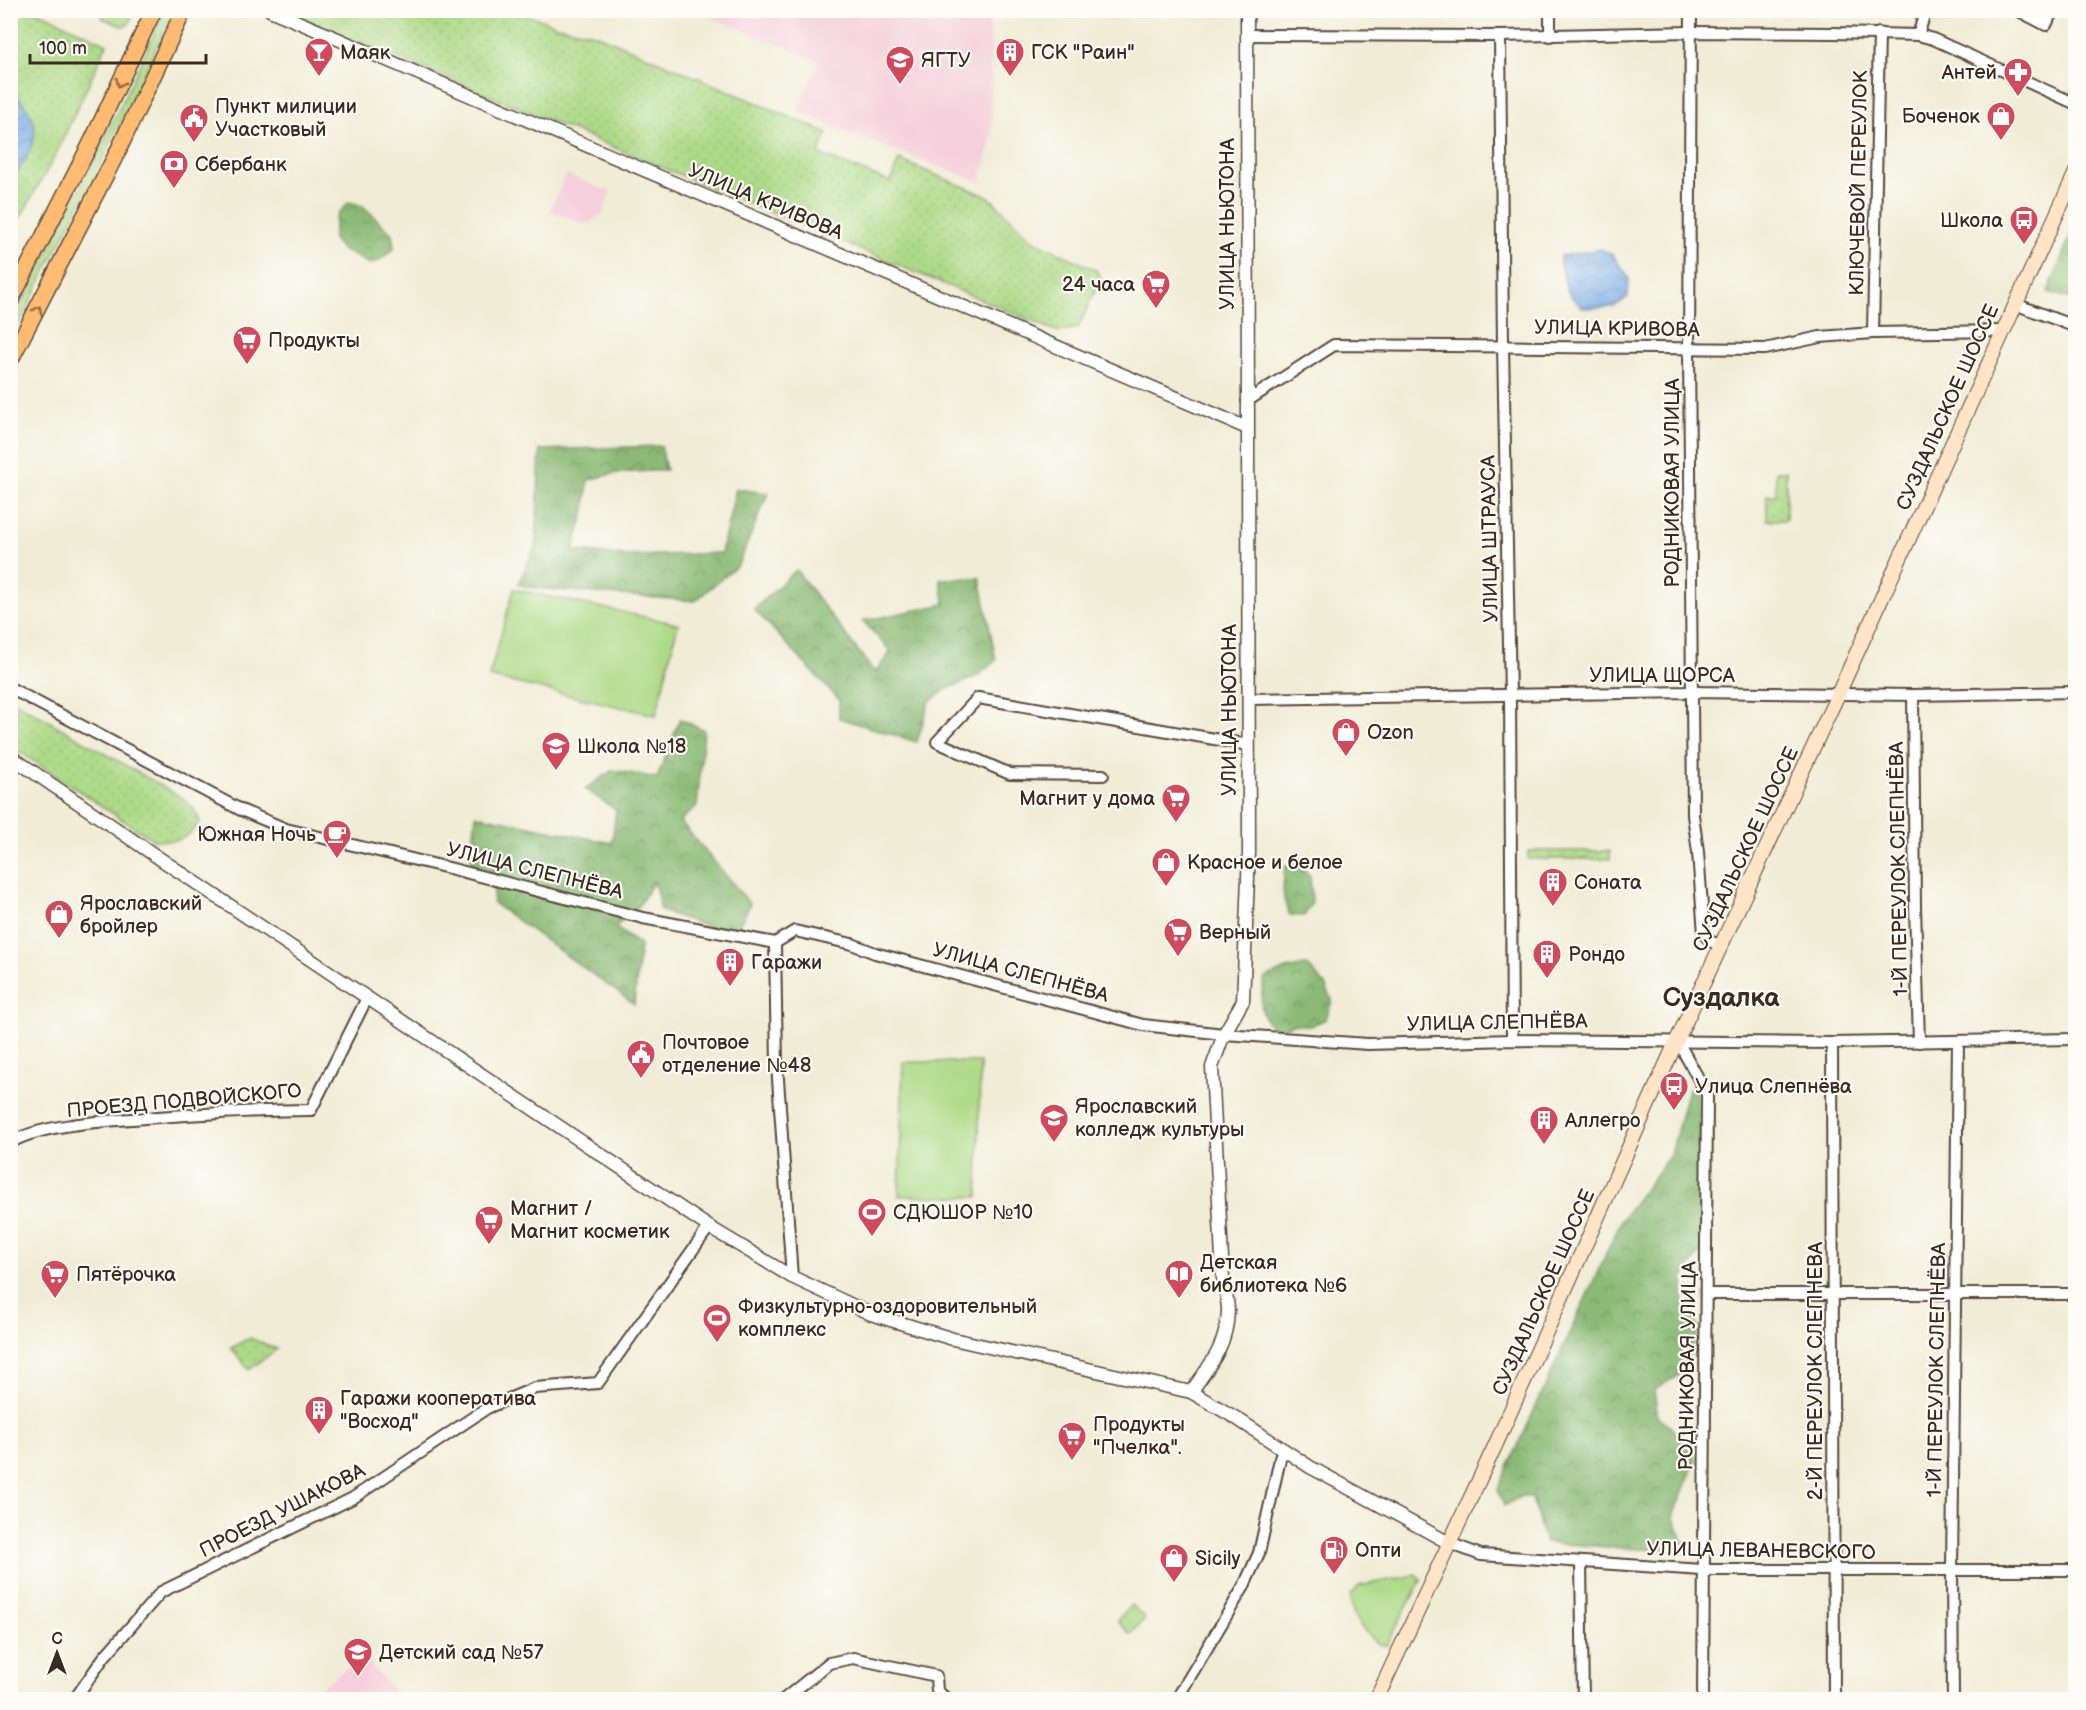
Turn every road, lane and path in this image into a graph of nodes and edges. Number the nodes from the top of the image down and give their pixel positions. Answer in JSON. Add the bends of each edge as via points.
{"nodes":[{"id":1,"x":153,"y":10,"type":"edge"},
{"id":2,"x":184,"y":10,"type":"edge"},
{"id":3,"x":270,"y":10,"type":"edge"},
{"id":4,"x":1247,"y":10,"type":"edge"},
{"id":5,"x":1550,"y":10,"type":"edge"},
{"id":6,"x":1691,"y":10,"type":"edge"},
{"id":7,"x":1926,"y":10,"type":"edge"},
{"id":8,"x":2017,"y":10,"type":"edge"},
{"id":9,"x":2053,"y":10,"type":"edge"},
{"id":10,"x":1690,"y":32,"type":"junction"},
{"id":11,"x":1879,"y":33,"type":"junction"},
{"id":12,"x":1247,"y":35,"type":"junction"},
{"id":13,"x":1918,"y":35,"type":"junction"},
{"id":14,"x":1500,"y":36,"type":"junction"},
{"id":15,"x":1550,"y":36,"type":"junction"},
{"id":16,"x":2076,"y":104,"type":"edge"},
{"id":17,"x":2076,"y":172,"type":"edge"},
{"id":18,"x":10,"y":302,"type":"edge"},
{"id":19,"x":2015,"y":304,"type":"junction"},
{"id":20,"x":2076,"y":327,"type":"edge"},
{"id":21,"x":2002,"y":331,"type":"junction"},
{"id":22,"x":1873,"y":333,"type":"junction"},
{"id":23,"x":1503,"y":346,"type":"junction"},
{"id":24,"x":1689,"y":349,"type":"junction"},
{"id":25,"x":10,"y":361,"type":"edge"},
{"id":26,"x":1247,"y":401,"type":"junction"},
{"id":27,"x":1247,"y":428,"type":"junction"},
{"id":28,"x":10,"y":688,"type":"edge"},
{"id":29,"x":1692,"y":692,"type":"junction"},
{"id":30,"x":1839,"y":692,"type":"junction"},
{"id":31,"x":2076,"y":692,"type":"edge"},
{"id":32,"x":1510,"y":694,"type":"junction"},
{"id":33,"x":1913,"y":694,"type":"junction"},
{"id":34,"x":1250,"y":699,"type":"junction"},
{"id":35,"x":1249,"y":745,"type":"junction"},
{"id":36,"x":10,"y":756,"type":"edge"},
{"id":37,"x":1102,"y":775,"type":"dead end"},
{"id":38,"x":775,"y":943,"type":"junction"},
{"id":39,"x":1721,"y":946,"type":"junction"},
{"id":40,"x":367,"y":998,"type":"junction"},
{"id":41,"x":1224,"y":1034,"type":"junction"},
{"id":42,"x":2076,"y":1039,"type":"edge"},
{"id":43,"x":1512,"y":1040,"type":"junction"},
{"id":44,"x":1677,"y":1040,"type":"junction"},
{"id":45,"x":1919,"y":1042,"type":"junction"},
{"id":46,"x":1958,"y":1042,"type":"junction"},
{"id":47,"x":1832,"y":1043,"type":"junction"},
{"id":48,"x":10,"y":1143,"type":"edge"},
{"id":49,"x":709,"y":1227,"type":"junction"},
{"id":50,"x":792,"y":1277,"type":"junction"},
{"id":51,"x":1707,"y":1294,"type":"junction"},
{"id":52,"x":1832,"y":1294,"type":"junction"},
{"id":53,"x":1955,"y":1294,"type":"junction"},
{"id":54,"x":2076,"y":1294,"type":"edge"},
{"id":55,"x":1191,"y":1392,"type":"junction"},
{"id":56,"x":1281,"y":1450,"type":"junction"},
{"id":57,"x":1449,"y":1543,"type":"junction"},
{"id":58,"x":1581,"y":1563,"type":"junction"},
{"id":59,"x":1702,"y":1570,"type":"junction"},
{"id":60,"x":1952,"y":1570,"type":"junction"},
{"id":61,"x":2076,"y":1570,"type":"edge"},
{"id":62,"x":1835,"y":1571,"type":"junction"},
{"id":63,"x":74,"y":1700,"type":"edge"},
{"id":64,"x":783,"y":1700,"type":"edge"},
{"id":65,"x":948,"y":1700,"type":"edge"},
{"id":66,"x":1176,"y":1700,"type":"edge"},
{"id":67,"x":1376,"y":1700,"type":"edge"},
{"id":68,"x":1583,"y":1700,"type":"edge"},
{"id":69,"x":1703,"y":1700,"type":"edge"},
{"id":70,"x":1834,"y":1700,"type":"edge"},
{"id":71,"x":1953,"y":1700,"type":"edge"}],
"edges":[{"from":1,"to":18,"type":"main road","one_way":true},
{"from":25,"to":2,"type":"main road","one_way":true,"via":[[117,153]]},
{"from":3,"to":27,"type":"street","name":"УЛИЦА КРИВОВА"},
{"from":4,"to":12,"type":"street","name":"УЛИЦА НЬЮТОНА"},
{"from":5,"to":15,"type":"street"},
{"from":6,"to":10,"type":"street","name":"РОДНИКОВАЯ УЛИЦА"},
{"from":7,"to":13,"type":"street"},
{"from":8,"to":9,"type":"street","via":[[2046,24]]},
{"from":10,"to":11,"type":"street"},
{"from":10,"to":15,"type":"street"},
{"from":10,"to":24,"type":"street","name":"РОДНИКОВАЯ УЛИЦА"},
{"from":11,"to":13,"type":"street"},
{"from":11,"to":22,"type":"street","name":"КЛЮЧЕВОЙ ПЕРЕУЛОК"},
{"from":12,"to":14,"type":"street"},
{"from":12,"to":26,"type":"street","name":"УЛИЦА НЬЮТОНА"},
{"from":13,"to":16,"type":"street"},
{"from":14,"to":15,"type":"street"},
{"from":14,"to":23,"type":"street","name":"УЛИЦА ШТРАУСА"},
{"from":17,"to":19,"type":"main road","name":"СУЗДАЛЬСКОЕ ШОССЕ"},
{"from":19,"to":20,"type":"street"},
{"from":19,"to":21,"type":"main road","name":"СУЗДАЛЬСКОЕ ШОССЕ"},
{"from":21,"to":22,"type":"street","name":"УЛИЦА КРИВОВА"},
{"from":21,"to":30,"type":"main road","name":"СУЗДАЛЬСКОЕ ШОССЕ"},
{"from":22,"to":24,"type":"street","name":"УЛИЦА КРИВОВА","via":[[1820,337],[1765,349]]},
{"from":23,"to":24,"type":"street","name":"УЛИЦА КРИВОВА"},
{"from":23,"to":26,"type":"street","name":"УЛИЦА КРИВОВА","via":[[1334,345]]},
{"from":23,"to":32,"type":"street","name":"УЛИЦА ШТРАУСА"},
{"from":24,"to":29,"type":"street","name":"РОДНИКОВАЯ УЛИЦА"},
{"from":26,"to":27,"type":"street","name":"УЛИЦА НЬЮТОНА"},
{"from":27,"to":34,"type":"street","name":"УЛИЦА НЬЮТОНА"},
{"from":28,"to":38,"type":"street","name":"УЛИЦА СЛЕПНЁВА","via":[[242,810],[286,829],[643,918]]},
{"from":29,"to":30,"type":"street","name":"УЛИЦА ЩОРСА"},
{"from":29,"to":32,"type":"street","name":"УЛИЦА ЩОРСА"},
{"from":29,"to":39,"type":"street","name":"РОДНИКОВАЯ УЛИЦА","via":[[1693,815],[1704,934]]},
{"from":30,"to":33,"type":"street","name":"УЛИЦА ЩОРСА"},
{"from":30,"to":39,"type":"main road","name":"СУЗДАЛЬСКОЕ ШОССЕ"},
{"from":31,"to":33,"type":"street","name":"УЛИЦА ЩОРСА"},
{"from":32,"to":34,"type":"street","name":"УЛИЦА ЩОРСА"},
{"from":32,"to":43,"type":"street","name":"УЛИЦА ШТРАУСА"},
{"from":33,"to":45,"type":"street","name":"1-Й ПЕРЕУЛОК СЛЕПНЁВА"},
{"from":34,"to":35,"type":"street","name":"УЛИЦА НЬЮТОНА"},
{"from":35,"to":37,"type":"street","via":[[978,698],[937,742],[1010,774]]},
{"from":35,"to":41,"type":"street","name":"УЛИЦА НЬЮТОНА","via":[[1243,1001]]},
{"from":36,"to":40,"type":"street"},
{"from":38,"to":41,"type":"street","name":"УЛИЦА СЛЕПНЁВА","via":[[795,931],[1143,1025]]},
{"from":38,"to":50,"type":"street","via":[[777,1065]]},
{"from":39,"to":44,"type":"main road","name":"СУЗДАЛЬСКОЕ ШОССЕ"},
{"from":40,"to":48,"type":"street","name":"ПРОЕЗД ПОДВОЙСКОГО","via":[[311,1110],[251,1110],[88,1123],[21,1136]]},
{"from":40,"to":49,"type":"street"},
{"from":41,"to":43,"type":"street","name":"УЛИЦА СЛЕПНЁВА","via":[[1368,1044]]},
{"from":41,"to":55,"type":"street","name":"УЛИЦА НЬЮТОНА","via":[[1212,1067],[1228,1310],[1224,1342]]},
{"from":42,"to":46,"type":"street","name":"УЛИЦА СЛЕПНЁВА"},
{"from":43,"to":44,"type":"street","name":"УЛИЦА СЛЕПНЁВА"},
{"from":44,"to":47,"type":"street","name":"УЛИЦА СЛЕПНЁВА"},
{"from":44,"to":51,"type":"street","name":"РОДНИКОВАЯ УЛИЦА","via":[[1707,1094]]},
{"from":44,"to":57,"type":"main road","name":"СУЗДАЛЬСКОЕ ШОССЕ"},
{"from":45,"to":46,"type":"street","name":"УЛИЦА СЛЕПНЁВА"},
{"from":45,"to":47,"type":"street","name":"УЛИЦА СЛЕПНЁВА"},
{"from":46,"to":53,"type":"street","name":"1-Й ПЕРЕУЛОК СЛЕПНЁВА"},
{"from":47,"to":52,"type":"street","name":"2-Й ПЕРЕУЛОК СЛЕПНЕВА"},
{"from":49,"to":50,"type":"street"},
{"from":49,"to":63,"type":"street","name":"ПРОЕЗД УШАКОВА","via":[[598,1383],[535,1388],[487,1408],[353,1498],[160,1592]]},
{"from":50,"to":55,"type":"street","via":[[871,1314],[932,1333]]},
{"from":51,"to":52,"type":"street"},
{"from":51,"to":59,"type":"street","name":"РОДНИКОВАЯ УЛИЦА"},
{"from":52,"to":53,"type":"street"},
{"from":52,"to":62,"type":"street","name":"2-Й ПЕРЕУЛОК СЛЕПНЕВА"},
{"from":53,"to":54,"type":"street"},
{"from":53,"to":60,"type":"street","name":"1-Й ПЕРЕУЛОК СЛЕПНЁВА"},
{"from":55,"to":56,"type":"street"},
{"from":56,"to":57,"type":"street"},
{"from":56,"to":66,"type":"street","via":[[1259,1553],[1244,1588]]},
{"from":57,"to":58,"type":"street","name":"УЛИЦА ЛЕВАНЕВСКОГО","via":[[1481,1555]]},
{"from":57,"to":67,"type":"main road","name":"СУЗДАЛЬСКОЕ ШОССЕ"},
{"from":58,"to":59,"type":"street","name":"УЛИЦА ЛЕВАНЕВСКОГО"},
{"from":58,"to":68,"type":"street"},
{"from":59,"to":62,"type":"street","name":"УЛИЦА ЛЕВАНЕВСКОГО"},
{"from":59,"to":69,"type":"street","name":"РОДНИКОВАЯ УЛИЦА"},
{"from":60,"to":61,"type":"street","name":"УЛИЦА ЛЕВАНЕВСКОГО"},
{"from":60,"to":62,"type":"street","name":"УЛИЦА ЛЕВАНЕВСКОГО"},
{"from":60,"to":71,"type":"street","name":"1-Й ПЕРЕУЛОК СЛЕПНЁВА"},
{"from":62,"to":70,"type":"street","name":"2-Й ПЕРЕУЛОК СЛЕПНЕВА"},
{"from":64,"to":65,"type":"street","via":[[829,1663],[852,1658],[936,1676],[937,1691]]}]}
